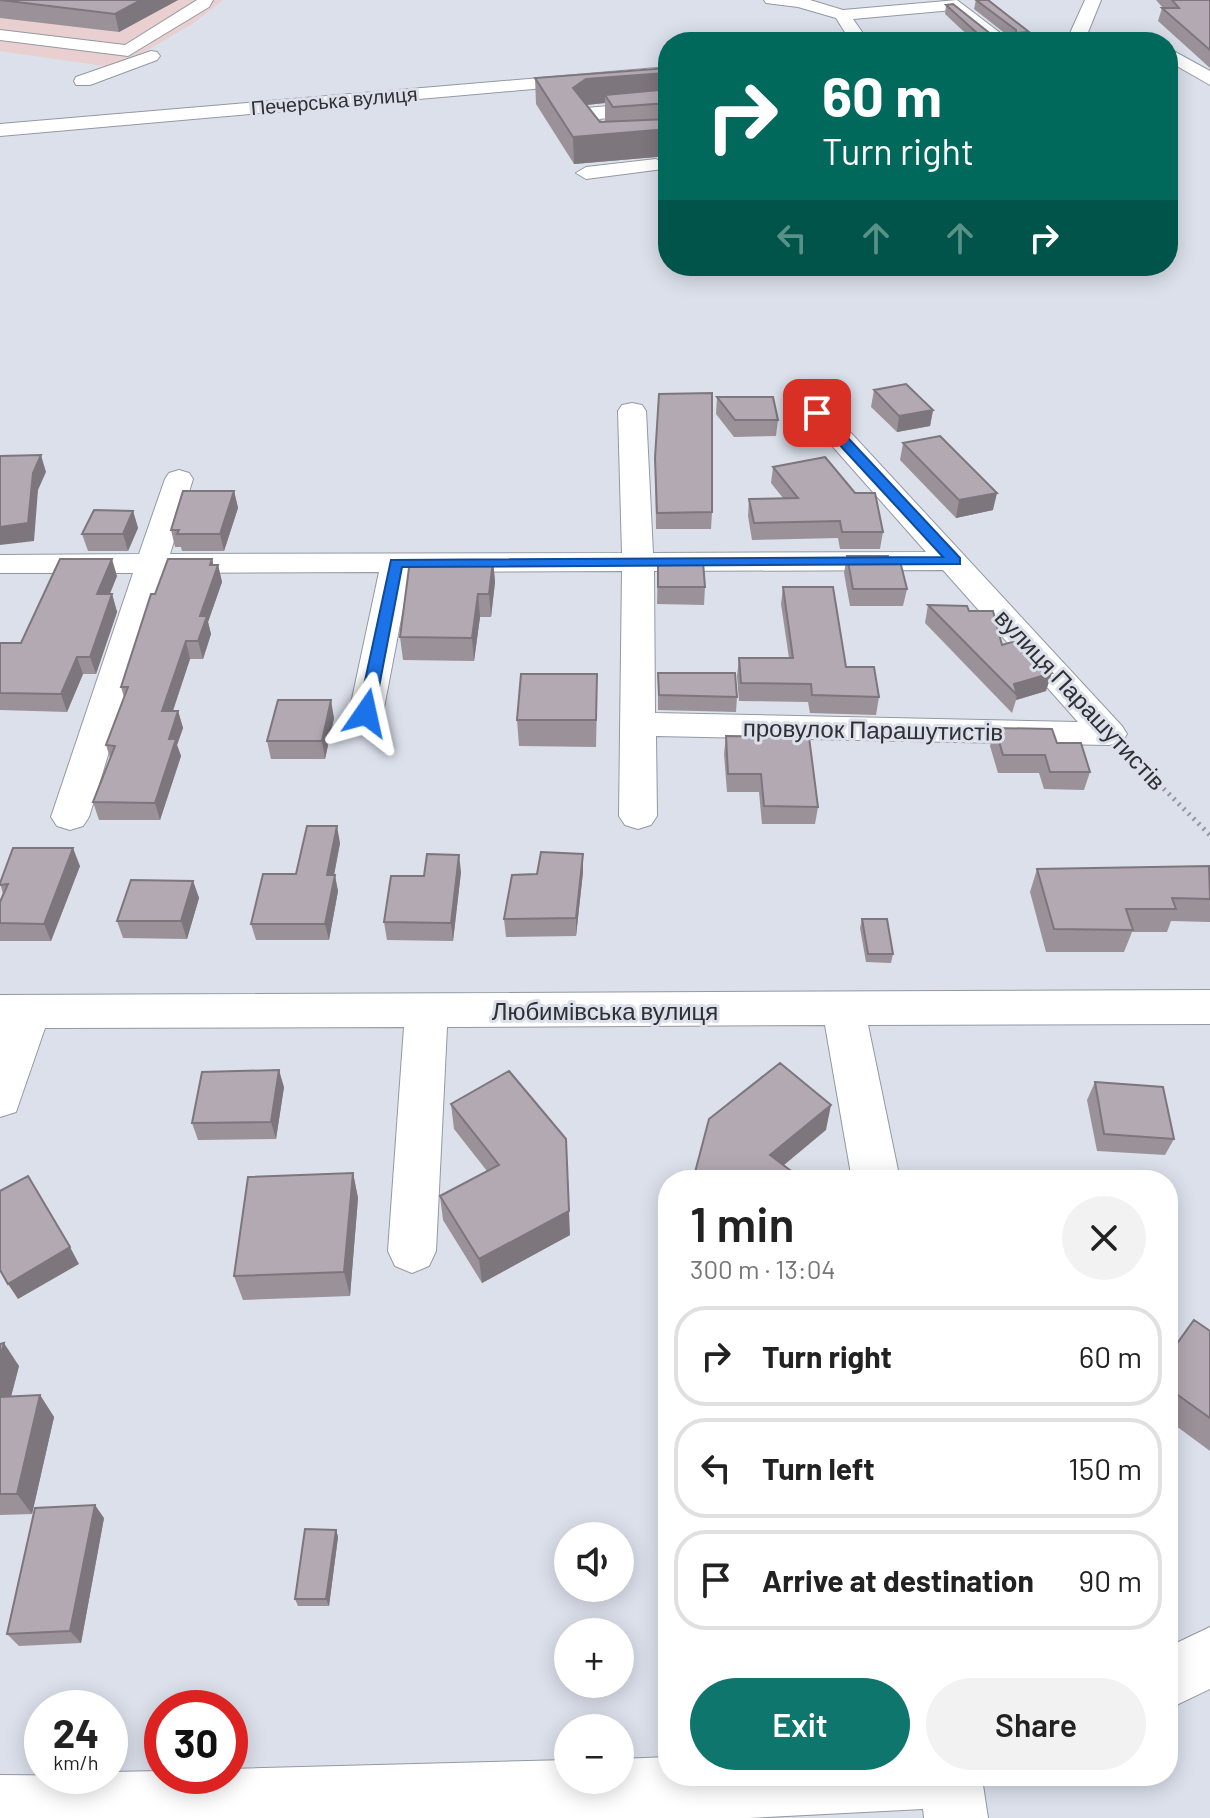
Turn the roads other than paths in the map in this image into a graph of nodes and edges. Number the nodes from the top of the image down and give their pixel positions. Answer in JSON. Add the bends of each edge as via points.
{"nodes":[{"id":1,"x":205,"y":0,"type":"edge"},
{"id":2,"x":772,"y":0,"type":"edge"},
{"id":3,"x":1093,"y":0,"type":"edge"},
{"id":4,"x":842,"y":15,"type":"junction"},
{"id":5,"x":853,"y":32,"type":"edge"},
{"id":6,"x":991,"y":32,"type":"edge"},
{"id":7,"x":1079,"y":32,"type":"edge"},
{"id":8,"x":0,"y":35,"type":"edge"},
{"id":9,"x":165,"y":49,"type":"dead end"},
{"id":10,"x":1196,"y":50,"type":"edge"},
{"id":11,"x":128,"y":51,"type":"junction"},
{"id":12,"x":1178,"y":51,"type":"edge"},
{"id":13,"x":1178,"y":58,"type":"edge"},
{"id":14,"x":658,"y":73,"type":"edge"},
{"id":15,"x":1210,"y":79,"type":"edge"},
{"id":16,"x":658,"y":84,"type":"edge"},
{"id":17,"x":71,"y":91,"type":"junction"},
{"id":18,"x":609,"y":105,"type":"junction"},
{"id":19,"x":658,"y":107,"type":"edge"},
{"id":20,"x":51,"y":127,"type":"junction"},
{"id":21,"x":0,"y":130,"type":"edge"},
{"id":22,"x":651,"y":155,"type":"edge"},
{"id":23,"x":586,"y":173,"type":"dead end"},
{"id":24,"x":632,"y":411,"type":"dead end"},
{"id":25,"x":817,"y":413,"type":"dead end"},
{"id":26,"x":179,"y":479,"type":"dead end"},
{"id":27,"x":955,"y":561,"type":"junction"},
{"id":28,"x":638,"y":562,"type":"junction"},
{"id":29,"x":396,"y":563,"type":"junction"},
{"id":30,"x":0,"y":564,"type":"edge"},
{"id":31,"x":153,"y":564,"type":"junction"},
{"id":32,"x":366,"y":713,"type":"dead end"},
{"id":33,"x":637,"y":724,"type":"junction"},
{"id":34,"x":1109,"y":734,"type":"joint"},
{"id":35,"x":638,"y":816,"type":"dead end"},
{"id":36,"x":70,"y":817,"type":"dead end"},
{"id":37,"x":1210,"y":1007,"type":"edge"},
{"id":38,"x":843,"y":1009,"type":"junction"},
{"id":39,"x":427,"y":1010,"type":"junction"},
{"id":40,"x":14,"y":1012,"type":"edge"},
{"id":41,"x":0,"y":1099,"type":"edge"},
{"id":42,"x":874,"y":1170,"type":"edge"},
{"id":43,"x":412,"y":1251,"type":"dead end"},
{"id":44,"x":1210,"y":1657,"type":"edge"},
{"id":45,"x":1178,"y":1674,"type":"edge"},
{"id":46,"x":954,"y":1791,"type":"edge"},
{"id":47,"x":0,"y":1807,"type":"edge"},
{"id":48,"x":344,"y":1807,"type":"edge"}],
"edges":[{"from":1,"to":11,"type":"street"},
{"from":2,"to":4,"type":"street"},
{"from":3,"to":7,"type":"street"},
{"from":4,"to":5,"type":"street"},
{"from":4,"to":6,"type":"street","via":[[957,5]]},
{"from":8,"to":11,"type":"street"},
{"from":9,"to":17,"type":"street"},
{"from":10,"to":12,"type":"street"},
{"from":11,"to":17,"type":"street"},
{"from":13,"to":15,"type":"street"},
{"from":14,"to":20,"type":"street","name":"Печерська вулиця"},
{"from":16,"to":18,"type":"street","via":[[596,89]]},
{"from":17,"to":20,"type":"street"},
{"from":18,"to":19,"type":"street"},
{"from":18,"to":22,"type":"street","via":[[586,114],[607,142]]},
{"from":20,"to":21,"type":"street","name":"Печерська вулиця"},
{"from":22,"to":23,"type":"street"},
{"from":24,"to":28,"type":"street"},
{"from":25,"to":27,"type":"street","name":"вулиця Парашутистів"},
{"from":26,"to":31,"type":"street"},
{"from":27,"to":28,"type":"street"},
{"from":27,"to":34,"type":"street","name":"вулиця Парашутистів"},
{"from":28,"to":29,"type":"street"},
{"from":28,"to":33,"type":"street"},
{"from":29,"to":31,"type":"street"},
{"from":29,"to":32,"type":"street"},
{"from":30,"to":31,"type":"street"},
{"from":31,"to":36,"type":"street"},
{"from":33,"to":34,"type":"street","name":"провулок Парашутистів"},
{"from":33,"to":35,"type":"street"},
{"from":37,"to":38,"type":"street","name":"Любимівська вулиця"},
{"from":38,"to":39,"type":"street","name":"Любимівська вулиця"},
{"from":38,"to":42,"type":"street"},
{"from":39,"to":40,"type":"street","name":"Любимівська вулиця"},
{"from":39,"to":43,"type":"street"},
{"from":40,"to":41,"type":"street"},
{"from":44,"to":45,"type":"street"},
{"from":46,"to":48,"type":"street"},
{"from":47,"to":48,"type":"street"}]}
